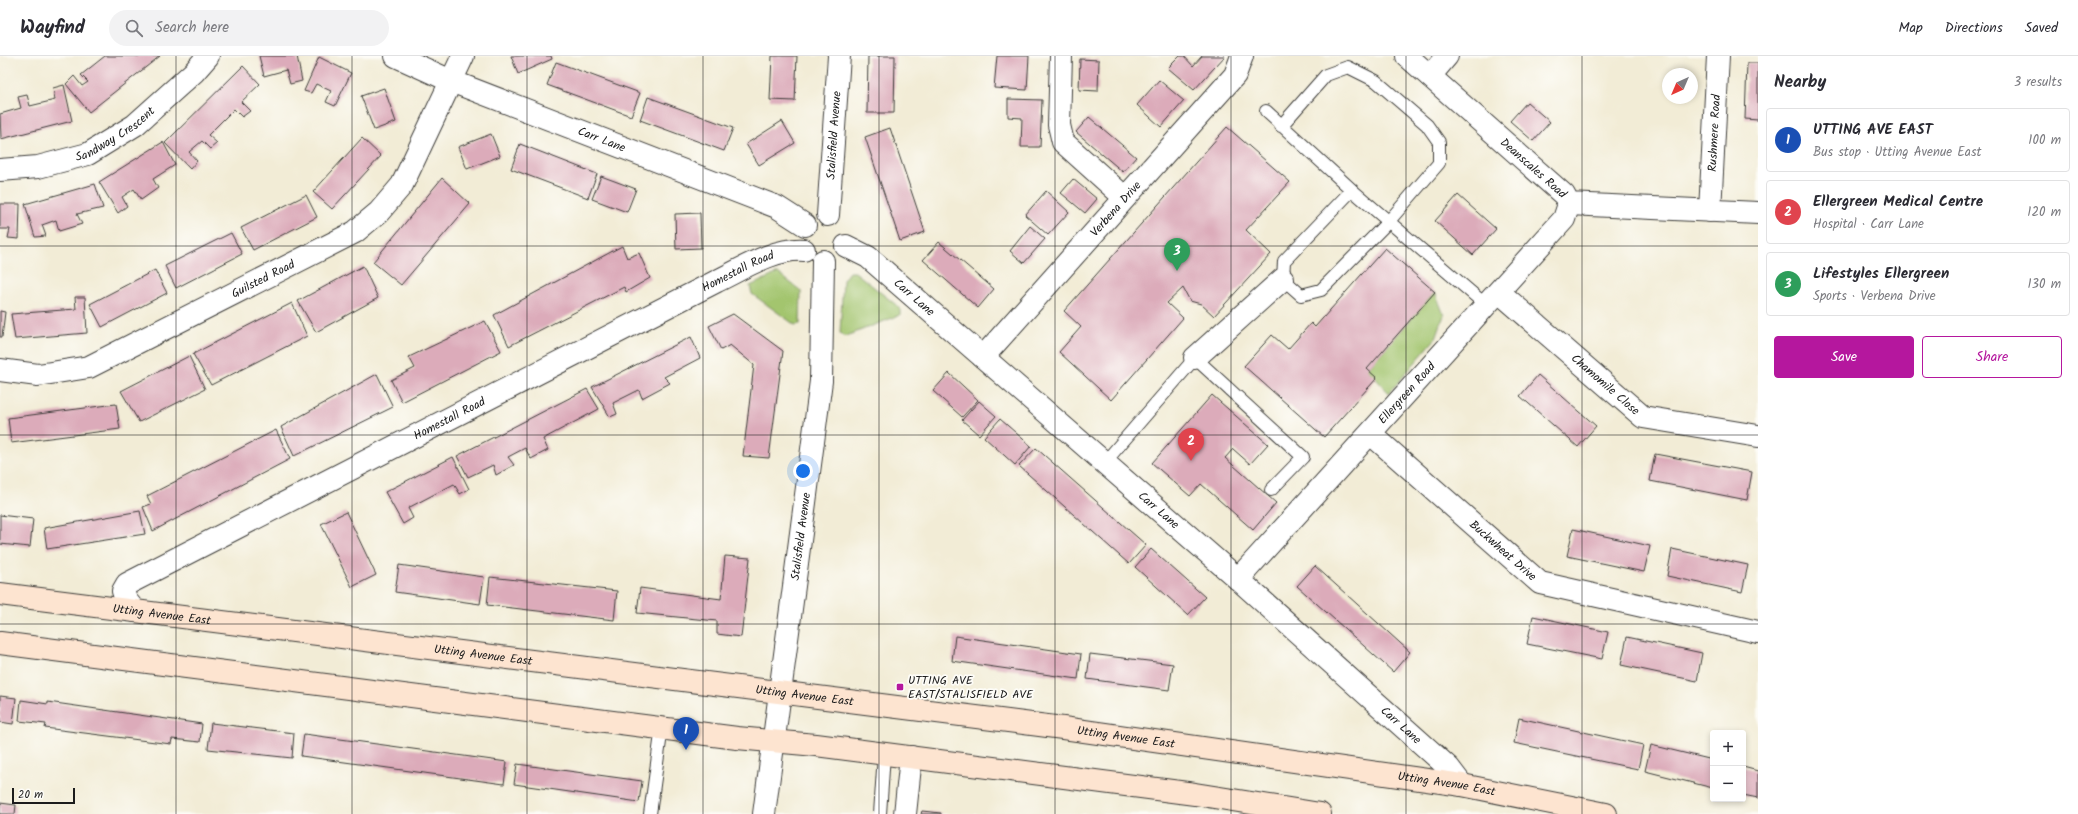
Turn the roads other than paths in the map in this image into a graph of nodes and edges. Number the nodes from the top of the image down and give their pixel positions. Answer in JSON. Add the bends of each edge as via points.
{"nodes":[{"id":1,"x":208,"y":56,"type":"edge"},
{"id":2,"x":396,"y":56,"type":"edge"},
{"id":3,"x":463,"y":56,"type":"edge"},
{"id":4,"x":839,"y":56,"type":"edge"},
{"id":5,"x":1061,"y":56,"type":"edge"},
{"id":6,"x":1242,"y":56,"type":"edge"},
{"id":7,"x":1407,"y":56,"type":"edge"},
{"id":8,"x":1447,"y":56,"type":"edge"},
{"id":9,"x":1718,"y":56,"type":"edge"},
{"id":10,"x":1430,"y":76,"type":"junction"},
{"id":11,"x":451,"y":81,"type":"junction"},
{"id":12,"x":1266,"y":111,"type":"dead end"},
{"id":13,"x":1281,"y":126,"type":"junction"},
{"id":14,"x":0,"y":170,"type":"edge"},
{"id":15,"x":1352,"y":190,"type":"junction"},
{"id":16,"x":1124,"y":197,"type":"junction"},
{"id":17,"x":1569,"y":204,"type":"junction"},
{"id":18,"x":1710,"y":211,"type":"junction"},
{"id":19,"x":1758,"y":213,"type":"edge"},
{"id":20,"x":828,"y":215,"type":"junction"},
{"id":21,"x":1388,"y":221,"type":"junction"},
{"id":22,"x":805,"y":225,"type":"junction"},
{"id":23,"x":846,"y":246,"type":"junction"},
{"id":24,"x":804,"y":250,"type":"junction"},
{"id":25,"x":823,"y":261,"type":"junction"},
{"id":26,"x":1283,"y":279,"type":"junction"},
{"id":27,"x":1493,"y":299,"type":"junction"},
{"id":28,"x":983,"y":357,"type":"junction"},
{"id":29,"x":1195,"y":358,"type":"junction"},
{"id":30,"x":0,"y":370,"type":"edge"},
{"id":31,"x":1371,"y":434,"type":"junction"},
{"id":32,"x":1758,"y":436,"type":"edge"},
{"id":33,"x":1105,"y":462,"type":"junction"},
{"id":34,"x":1271,"y":490,"type":"dead end"},
{"id":35,"x":1238,"y":579,"type":"junction"},
{"id":36,"x":0,"y":594,"type":"edge"},
{"id":37,"x":135,"y":611,"type":"junction"},
{"id":38,"x":1758,"y":632,"type":"edge"},
{"id":39,"x":0,"y":643,"type":"edge"},
{"id":40,"x":781,"y":691,"type":"junction"},
{"id":41,"x":662,"y":727,"type":"junction"},
{"id":42,"x":773,"y":741,"type":"junction"},
{"id":43,"x":884,"y":754,"type":"junction"},
{"id":44,"x":911,"y":757,"type":"junction"},
{"id":45,"x":1462,"y":785,"type":"junction"},
{"id":46,"x":650,"y":814,"type":"edge"},
{"id":47,"x":764,"y":814,"type":"edge"},
{"id":48,"x":880,"y":814,"type":"edge"},
{"id":49,"x":905,"y":814,"type":"edge"},
{"id":50,"x":1320,"y":814,"type":"edge"},
{"id":51,"x":1606,"y":814,"type":"edge"}],
"edges":[{"from":1,"to":14,"type":"street","name":"Sandway Crescent","via":[[194,72],[135,125],[88,154],[38,167]]},
{"from":2,"to":11,"type":"street","name":"Carr Lane"},
{"from":3,"to":11,"type":"street","name":"Guilsted Road"},
{"from":4,"to":20,"type":"street","name":"Stalisfield Avenue"},
{"from":5,"to":16,"type":"street","via":[[1059,125],[1063,142]]},
{"from":6,"to":16,"type":"street","name":"Verbena Drive","via":[[1235,75]]},
{"from":7,"to":10,"type":"street","name":"Deanscales Road"},
{"from":8,"to":10,"type":"street"},
{"from":9,"to":18,"type":"street","name":"Rushmere Road"},
{"from":10,"to":17,"type":"street","name":"Deanscales Road","via":[[1564,195]]},
{"from":11,"to":22,"type":"street","name":"Carr Lane","via":[[778,207]]},
{"from":11,"to":30,"type":"street","name":"Guilsted Road","via":[[402,184],[379,212],[355,232],[89,367],[38,374]]},
{"from":12,"to":13,"type":"lane"},
{"from":13,"to":15,"type":"lane"},
{"from":13,"to":21,"type":"lane","via":[[1326,76],[1348,67],[1376,81],[1427,125],[1439,142],[1439,163]]},
{"from":15,"to":21,"type":"lane"},
{"from":15,"to":26,"type":"lane","via":[[1284,261]]},
{"from":16,"to":28,"type":"street","name":"Verbena Drive"},
{"from":17,"to":18,"type":"street","name":"Deanscales Road"},
{"from":17,"to":27,"type":"street","name":"Ellergreen Road","via":[[1564,219]]},
{"from":18,"to":19,"type":"street","name":"Deanscales Road"},
{"from":20,"to":22,"type":"street","via":[[815,216]]},
{"from":20,"to":23,"type":"street","via":[[842,223],[846,234]]},
{"from":21,"to":26,"type":"lane","via":[[1320,290],[1301,295]]},
{"from":21,"to":27,"type":"lane"},
{"from":22,"to":24,"type":"street","via":[[801,238]]},
{"from":23,"to":25,"type":"street","via":[[837,257]]},
{"from":23,"to":28,"type":"street","name":"Carr Lane","via":[[868,257]]},
{"from":24,"to":25,"type":"street","via":[[809,256]]},
{"from":24,"to":37,"type":"street","name":"Homestall Road","via":[[781,252],[718,281],[127,584],[123,591],[126,600]]},
{"from":25,"to":40,"type":"street","name":"Stalisfield Avenue","via":[[821,381]]},
{"from":26,"to":29,"type":"street"},
{"from":27,"to":31,"type":"street","name":"Ellergreen Road"},
{"from":27,"to":32,"type":"street","name":"Chamomile Close","via":[[1643,417]]},
{"from":28,"to":33,"type":"street","name":"Carr Lane"},
{"from":29,"to":33,"type":"lane"},
{"from":29,"to":34,"type":"lane","via":[[1302,457]]},
{"from":31,"to":35,"type":"street","name":"Ellergreen Road"},
{"from":31,"to":38,"type":"street","name":"Buckwheat Drive","via":[[1540,583]]},
{"from":33,"to":35,"type":"street","name":"Carr Lane"},
{"from":35,"to":45,"type":"street","name":"Carr Lane","via":[[1449,768]]},
{"from":36,"to":37,"type":"street","name":"Utting Avenue East"},
{"from":37,"to":40,"type":"street","name":"Utting Avenue East"},
{"from":39,"to":41,"type":"street"},
{"from":40,"to":42,"type":"street","name":"Stalisfield Avenue"},
{"from":40,"to":45,"type":"street","name":"Utting Avenue East"},
{"from":41,"to":42,"type":"street"},
{"from":41,"to":46,"type":"lane"},
{"from":42,"to":43,"type":"street"},
{"from":42,"to":47,"type":"street","name":"Stalisfield Avenue"},
{"from":43,"to":44,"type":"street"},
{"from":43,"to":48,"type":"lane"},
{"from":44,"to":49,"type":"street"},
{"from":44,"to":50,"type":"street","via":[[1187,793]]},
{"from":45,"to":51,"type":"street","name":"Utting Avenue East"}]}
